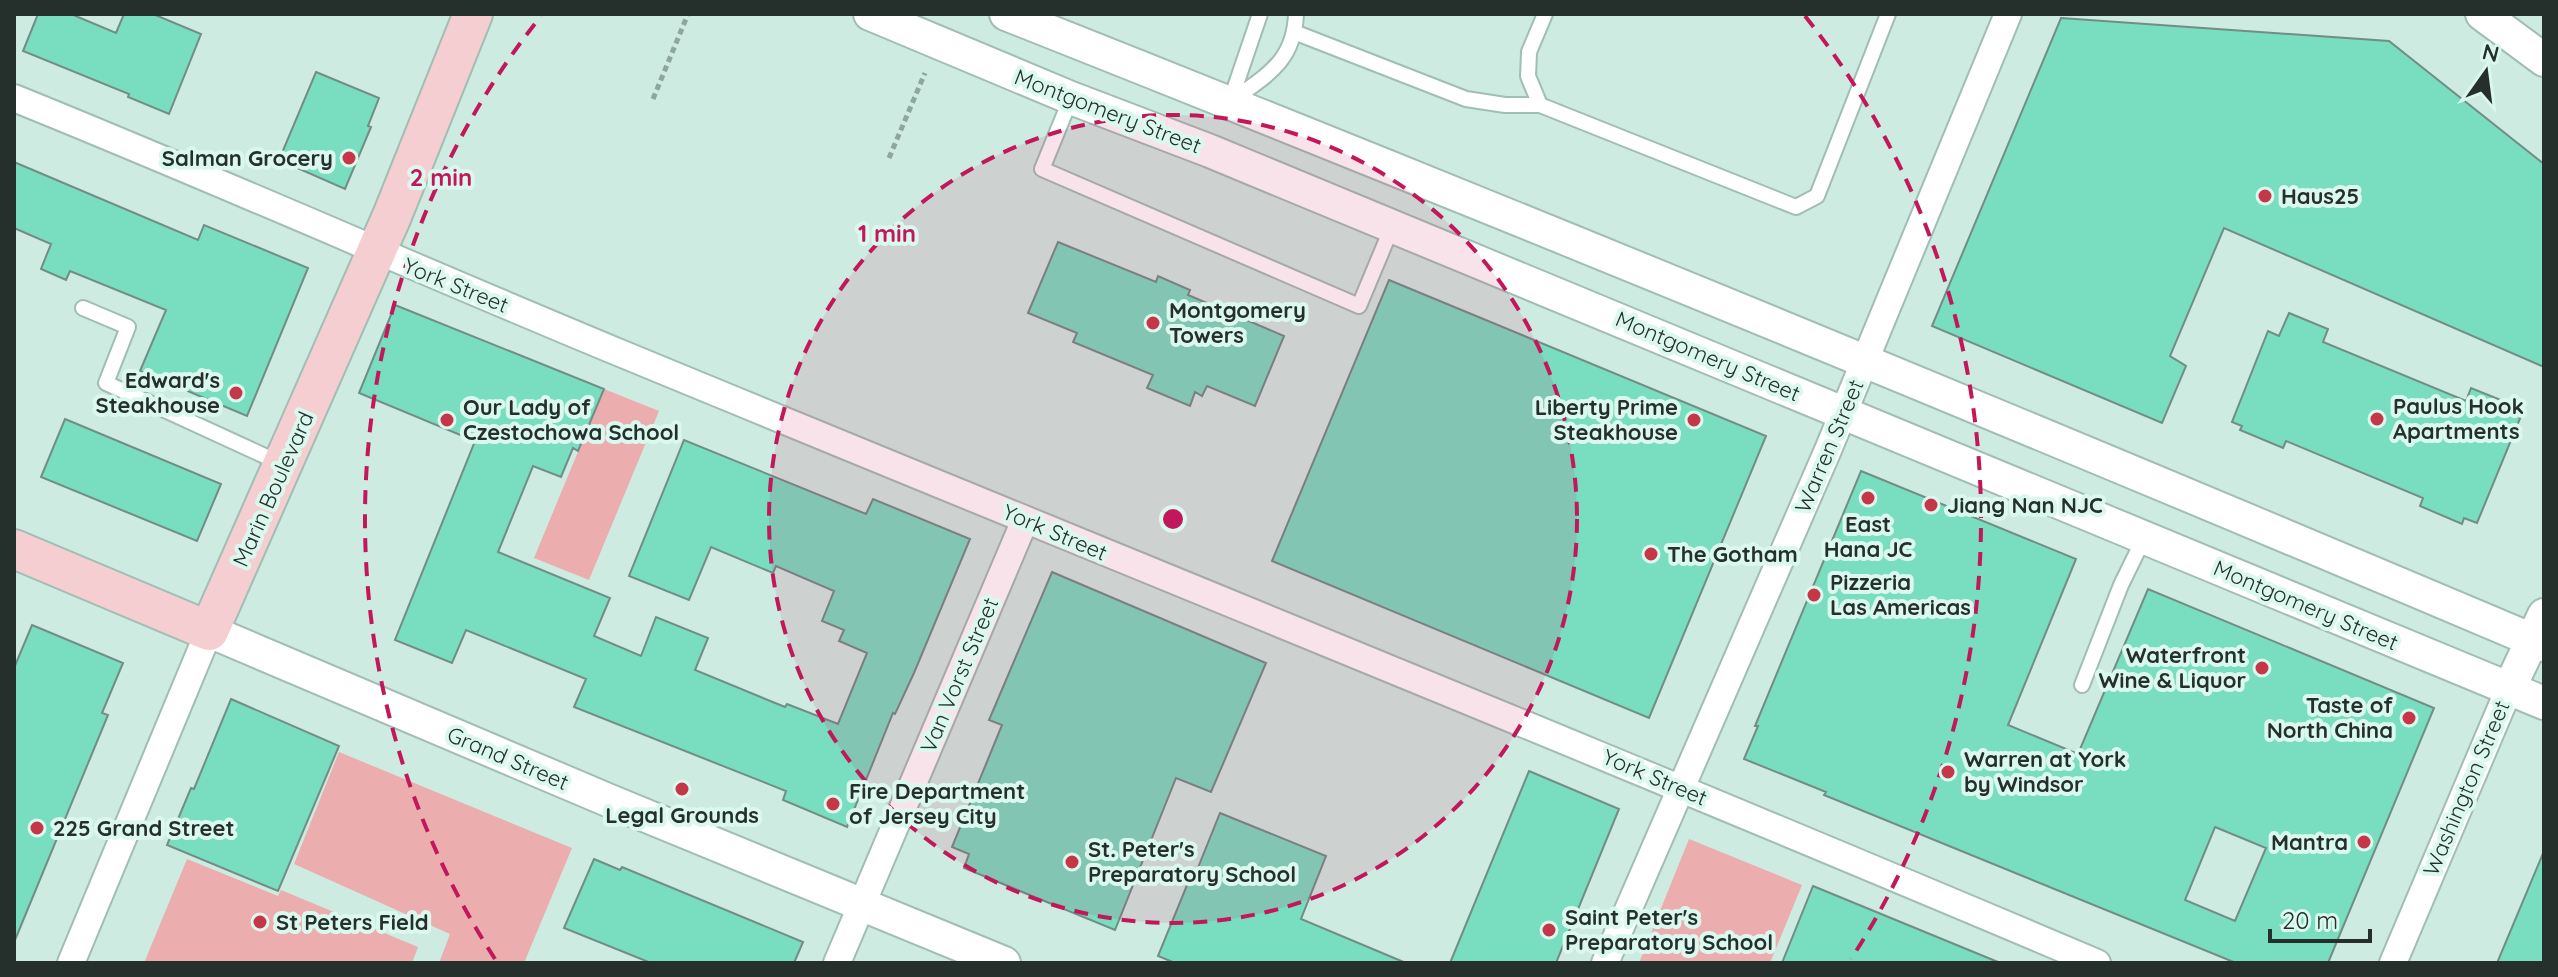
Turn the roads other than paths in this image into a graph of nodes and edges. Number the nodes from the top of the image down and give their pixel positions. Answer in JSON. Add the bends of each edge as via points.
{"nodes":[{"id":1,"x":473,"y":14,"type":"edge"},
{"id":2,"x":870,"y":14,"type":"edge"},
{"id":3,"x":1006,"y":14,"type":"edge"},
{"id":4,"x":1260,"y":14,"type":"edge"},
{"id":5,"x":1296,"y":14,"type":"edge"},
{"id":6,"x":1545,"y":14,"type":"edge"},
{"id":7,"x":1888,"y":14,"type":"edge"},
{"id":8,"x":2008,"y":14,"type":"edge"},
{"id":9,"x":2482,"y":14,"type":"edge"},
{"id":10,"x":932,"y":26,"type":"edge"},
{"id":11,"x":1294,"y":32,"type":"junction"},
{"id":12,"x":2544,"y":60,"type":"edge"},
{"id":13,"x":14,"y":98,"type":"edge"},
{"id":14,"x":1071,"y":98,"type":"junction"},
{"id":15,"x":1229,"y":102,"type":"junction"},
{"id":16,"x":1540,"y":105,"type":"junction"},
{"id":17,"x":1210,"y":151,"type":"junction"},
{"id":18,"x":1393,"y":226,"type":"junction"},
{"id":19,"x":376,"y":252,"type":"junction"},
{"id":20,"x":83,"y":308,"type":"dead end"},
{"id":21,"x":1864,"y":362,"type":"junction"},
{"id":22,"x":1843,"y":413,"type":"junction"},
{"id":23,"x":284,"y":465,"type":"junction"},
{"id":24,"x":1025,"y":520,"type":"junction"},
{"id":25,"x":2144,"y":538,"type":"junction"},
{"id":26,"x":14,"y":549,"type":"edge"},
{"id":27,"x":209,"y":631,"type":"junction"},
{"id":28,"x":2540,"y":633,"type":"edge"},
{"id":29,"x":2082,"y":685,"type":"dead end"},
{"id":30,"x":2509,"y":689,"type":"junction"},
{"id":31,"x":2544,"y":703,"type":"edge"},
{"id":32,"x":1679,"y":787,"type":"junction"},
{"id":33,"x":862,"y":904,"type":"junction"},
{"id":34,"x":71,"y":963,"type":"edge"},
{"id":35,"x":837,"y":963,"type":"edge"},
{"id":36,"x":1004,"y":963,"type":"edge"},
{"id":37,"x":1605,"y":963,"type":"edge"},
{"id":38,"x":2097,"y":963,"type":"edge"},
{"id":39,"x":2393,"y":963,"type":"edge"}],
"edges":[{"from":1,"to":19,"type":"main road","name":"Marin Boulevard"},
{"from":2,"to":10,"type":"street","name":"Montgomery Street"},
{"from":3,"to":15,"type":"street"},
{"from":4,"to":15,"type":"lane"},
{"from":5,"to":11,"type":"lane"},
{"from":6,"to":16,"type":"lane","via":[[1529,52],[1528,76]]},
{"from":7,"to":16,"type":"lane","via":[[1817,196],[1796,207]]},
{"from":8,"to":21,"type":"street","name":"Warren Street"},
{"from":9,"to":12,"type":"street"},
{"from":10,"to":14,"type":"street","name":"Montgomery Street"},
{"from":11,"to":15,"type":"lane","via":[[1280,66]]},
{"from":11,"to":16,"type":"lane","via":[[1466,99]]},
{"from":13,"to":19,"type":"street","name":"York Street"},
{"from":14,"to":17,"type":"street","name":"Montgomery Street"},
{"from":14,"to":18,"type":"lane","via":[[1042,169],[1359,306]]},
{"from":15,"to":17,"type":"street"},
{"from":15,"to":21,"type":"street"},
{"from":17,"to":18,"type":"street","name":"Montgomery Street"},
{"from":18,"to":22,"type":"street","name":"Montgomery Street"},
{"from":19,"to":23,"type":"main road","name":"Marin Boulevard"},
{"from":19,"to":24,"type":"street","name":"York Street"},
{"from":20,"to":23,"type":"lane","via":[[128,327],[106,383]]},
{"from":21,"to":22,"type":"street","name":"Warren Street"},
{"from":21,"to":28,"type":"street"},
{"from":22,"to":25,"type":"street","name":"Montgomery Street"},
{"from":22,"to":32,"type":"street","name":"Warren Street"},
{"from":23,"to":27,"type":"main road","name":"Marin Boulevard"},
{"from":24,"to":32,"type":"street","name":"York Street"},
{"from":24,"to":33,"type":"street","name":"Van Vorst Street"},
{"from":25,"to":29,"type":"lane"},
{"from":25,"to":30,"type":"street","name":"Montgomery Street"},
{"from":26,"to":27,"type":"main road","name":"Grand Street"},
{"from":27,"to":33,"type":"street","name":"Grand Street"},
{"from":27,"to":34,"type":"street","name":"Marin Boulevard"},
{"from":28,"to":30,"type":"street","name":"Washington Street"},
{"from":30,"to":31,"type":"street","name":"Montgomery Street"},
{"from":30,"to":39,"type":"street","name":"Washington Street"},
{"from":32,"to":37,"type":"street","name":"Warren Street"},
{"from":32,"to":38,"type":"street","name":"York Street"},
{"from":33,"to":35,"type":"street","name":"Van Vorst Street"},
{"from":33,"to":36,"type":"street","name":"Grand Street"}]}
